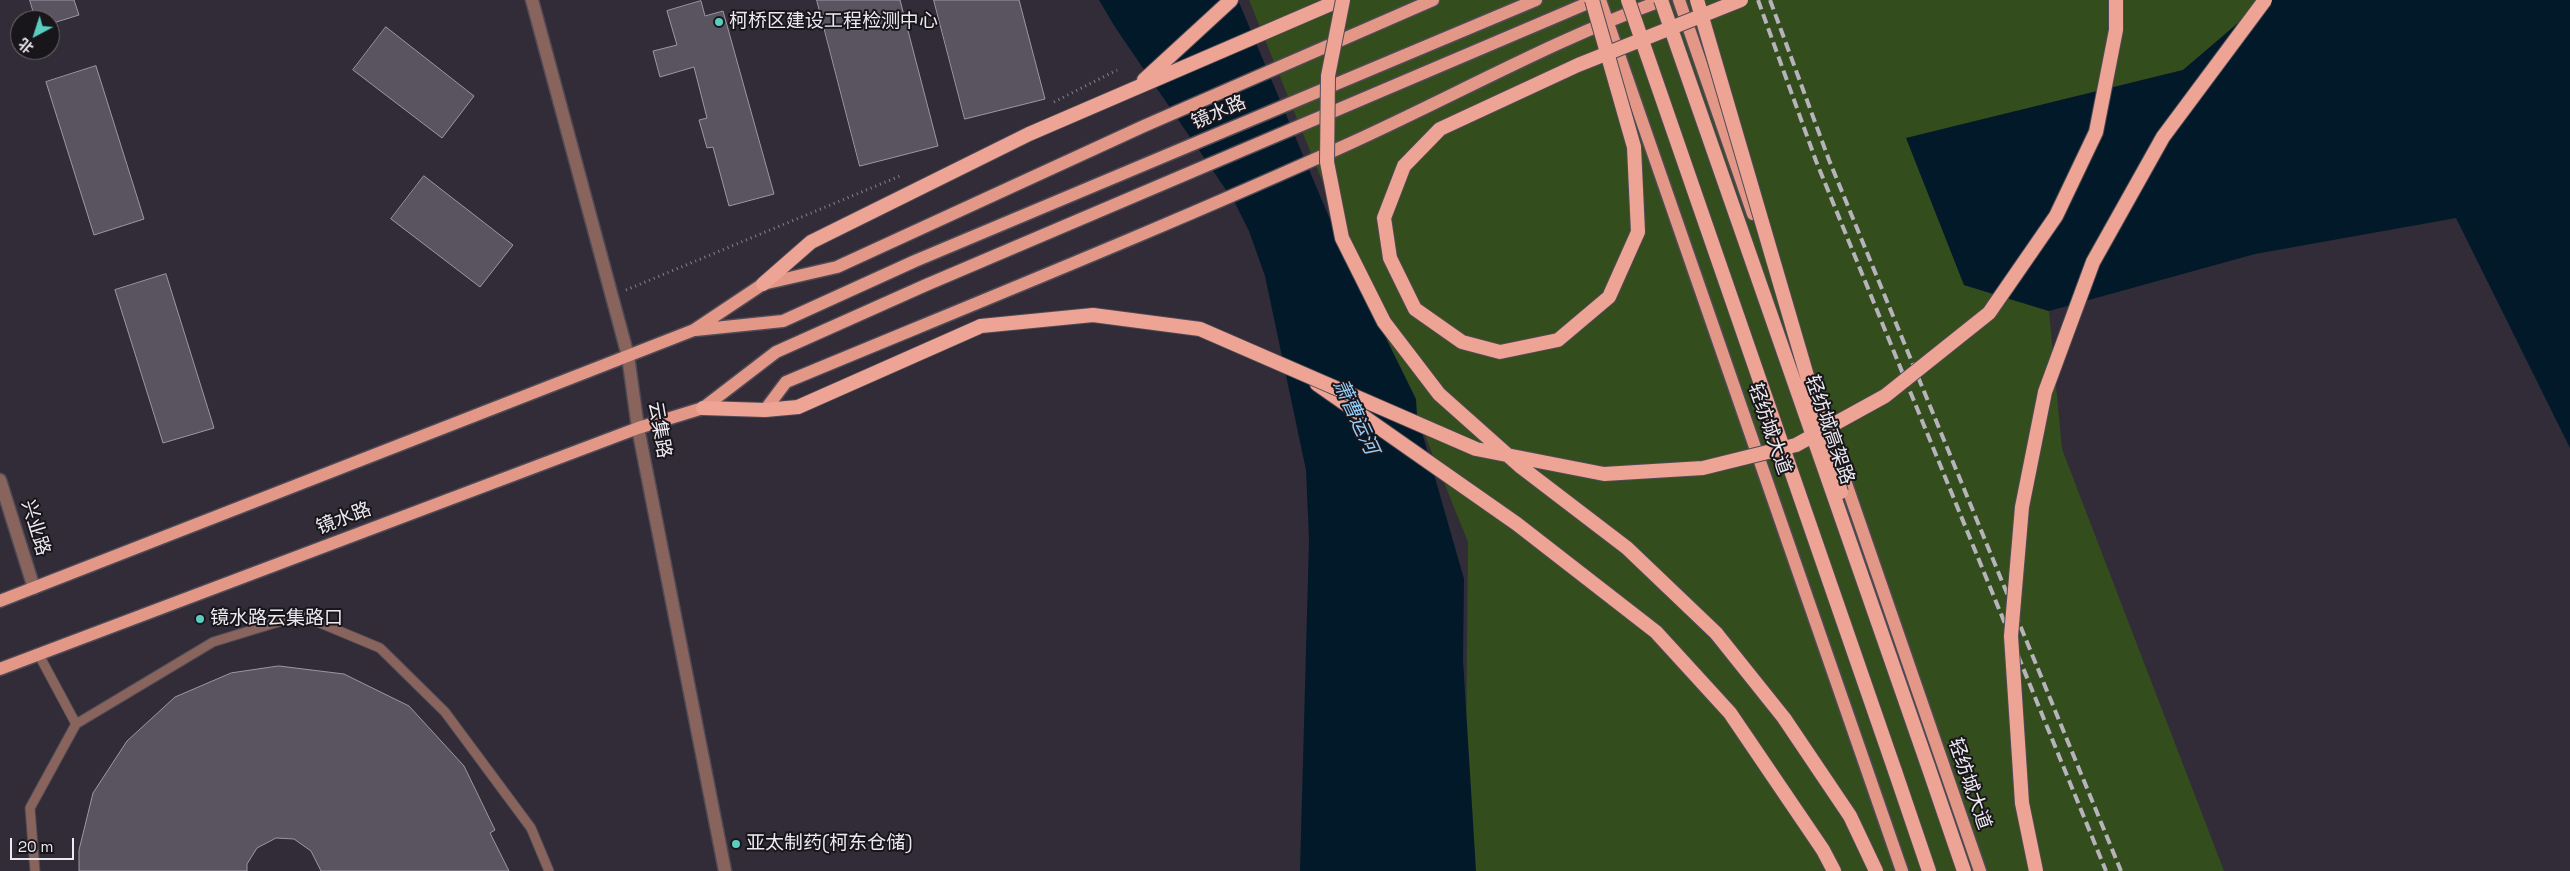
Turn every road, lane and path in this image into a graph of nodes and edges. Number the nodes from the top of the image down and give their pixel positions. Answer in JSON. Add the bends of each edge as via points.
{"nodes":[{"id":1,"x":532,"y":0,"type":"edge"},
{"id":2,"x":1231,"y":0,"type":"edge"},
{"id":3,"x":1341,"y":0,"type":"edge"},
{"id":4,"x":1433,"y":0,"type":"edge"},
{"id":5,"x":1536,"y":0,"type":"edge"},
{"id":6,"x":1594,"y":0,"type":"edge"},
{"id":7,"x":1600,"y":0,"type":"edge"},
{"id":8,"x":1628,"y":0,"type":"edge"},
{"id":9,"x":1662,"y":0,"type":"edge"},
{"id":10,"x":1679,"y":0,"type":"edge"},
{"id":11,"x":1697,"y":0,"type":"edge"},
{"id":12,"x":1741,"y":0,"type":"edge"},
{"id":13,"x":2116,"y":0,"type":"edge"},
{"id":14,"x":2265,"y":0,"type":"edge"},
{"id":15,"x":1608,"y":20,"type":"junction"},
{"id":16,"x":1136,"y":87,"type":"junction"},
{"id":17,"x":904,"y":174,"type":"dead end"},
{"id":18,"x":763,"y":284,"type":"junction"},
{"id":19,"x":612,"y":296,"type":"junction"},
{"id":20,"x":694,"y":330,"type":"junction"},
{"id":21,"x":628,"y":356,"type":"junction"},
{"id":22,"x":1306,"y":376,"type":"junction"},
{"id":23,"x":703,"y":408,"type":"junction"},
{"id":24,"x":765,"y":410,"type":"junction"},
{"id":25,"x":638,"y":428,"type":"junction"},
{"id":26,"x":0,"y":480,"type":"edge"},
{"id":27,"x":34,"y":588,"type":"junction"},
{"id":28,"x":0,"y":601,"type":"edge"},
{"id":29,"x":1885,"y":644,"type":"junction"},
{"id":30,"x":39,"y":655,"type":"junction"},
{"id":31,"x":0,"y":669,"type":"edge"},
{"id":32,"x":76,"y":724,"type":"junction"},
{"id":33,"x":35,"y":871,"type":"edge"},
{"id":34,"x":549,"y":871,"type":"edge"},
{"id":35,"x":725,"y":871,"type":"edge"},
{"id":36,"x":1834,"y":871,"type":"edge"},
{"id":37,"x":1876,"y":871,"type":"edge"},
{"id":38,"x":1902,"y":871,"type":"edge"},
{"id":39,"x":1930,"y":871,"type":"edge"},
{"id":40,"x":1964,"y":871,"type":"edge"},
{"id":41,"x":1980,"y":871,"type":"edge"},
{"id":42,"x":2036,"y":871,"type":"edge"}],
"edges":[{"from":1,"to":19,"type":"street","name":"云集路"},
{"from":2,"to":16,"type":"highway"},
{"from":3,"to":16,"type":"highway"},
{"from":3,"to":37,"type":"highway","bridge":true,"via":[[1328,76],[1328,162],[1342,238],[1384,322],[1439,394],[1521,467],[1627,548],[1716,633],[1784,718],[1850,816]]},
{"from":4,"to":18,"type":"main road","via":[[1144,126],[837,267]]},
{"from":5,"to":20,"type":"main road","name":"镜水路","via":[[915,261],[783,321]]},
{"from":6,"to":12,"type":"highway","bridge":true,"via":[[1600,28],[1605,46],[1608,55],[1634,147],[1638,232],[1609,297],[1558,340],[1500,352],[1462,342],[1415,309],[1390,258],[1384,218],[1404,166],[1440,129],[1596,58],[1605,55],[1614,51],[1623,47]]},
{"from":6,"to":23,"type":"main road","bridge":true,"via":[[776,352]]},
{"from":7,"to":15,"type":"main road","name":"轻纺城大道"},
{"from":8,"to":39,"type":"highway","bridge":true},
{"from":9,"to":15,"type":"main road"},
{"from":9,"to":29,"type":"highway","name":"轻纺城高架路","bridge":true},
{"from":10,"to":41,"type":"main road","name":"轻纺城大道"},
{"from":11,"to":29,"type":"highway","bridge":true},
{"from":13,"to":22,"type":"highway","bridge":true,"via":[[2116,30],[2096,132],[2056,216],[1989,313],[1885,396],[1796,445],[1703,468],[1604,474],[1476,449]]},
{"from":14,"to":42,"type":"highway","bridge":true,"via":[[2163,137],[2093,262],[2045,392],[2022,507],[2011,636],[2022,803]]},
{"from":15,"to":24,"type":"main road","via":[[1354,141],[1187,215],[786,382]]},
{"from":15,"to":38,"type":"main road","name":"轻纺城大道"},
{"from":16,"to":18,"type":"highway","via":[[1029,134],[811,242]]},
{"from":17,"to":19,"type":"path"},
{"from":18,"to":20,"type":"main road"},
{"from":19,"to":21,"type":"street","name":"云集路"},
{"from":20,"to":21,"type":"main road"},
{"from":21,"to":25,"type":"street","name":"云集路"},
{"from":21,"to":27,"type":"main road"},
{"from":22,"to":24,"type":"highway","bridge":true,"via":[[1200,329],[1093,315],[981,326],[798,407]]},
{"from":22,"to":36,"type":"highway","bridge":true,"via":[[1517,524],[1656,632],[1730,713]]},
{"from":23,"to":24,"type":"highway"},
{"from":23,"to":25,"type":"main road","name":"镜水路"},
{"from":25,"to":30,"type":"main road","name":"镜水路"},
{"from":25,"to":35,"type":"street","name":"云集路"},
{"from":26,"to":27,"type":"street","name":"兴业路"},
{"from":27,"to":28,"type":"main road"},
{"from":29,"to":40,"type":"highway","name":"轻纺城高架路","bridge":true},
{"from":30,"to":31,"type":"main road","name":"镜水路"},
{"from":30,"to":32,"type":"lane"},
{"from":32,"to":33,"type":"lane","via":[[30,808]]},
{"from":32,"to":34,"type":"lane","via":[[213,642],[301,615],[380,648],[445,712],[531,828]]}]}
